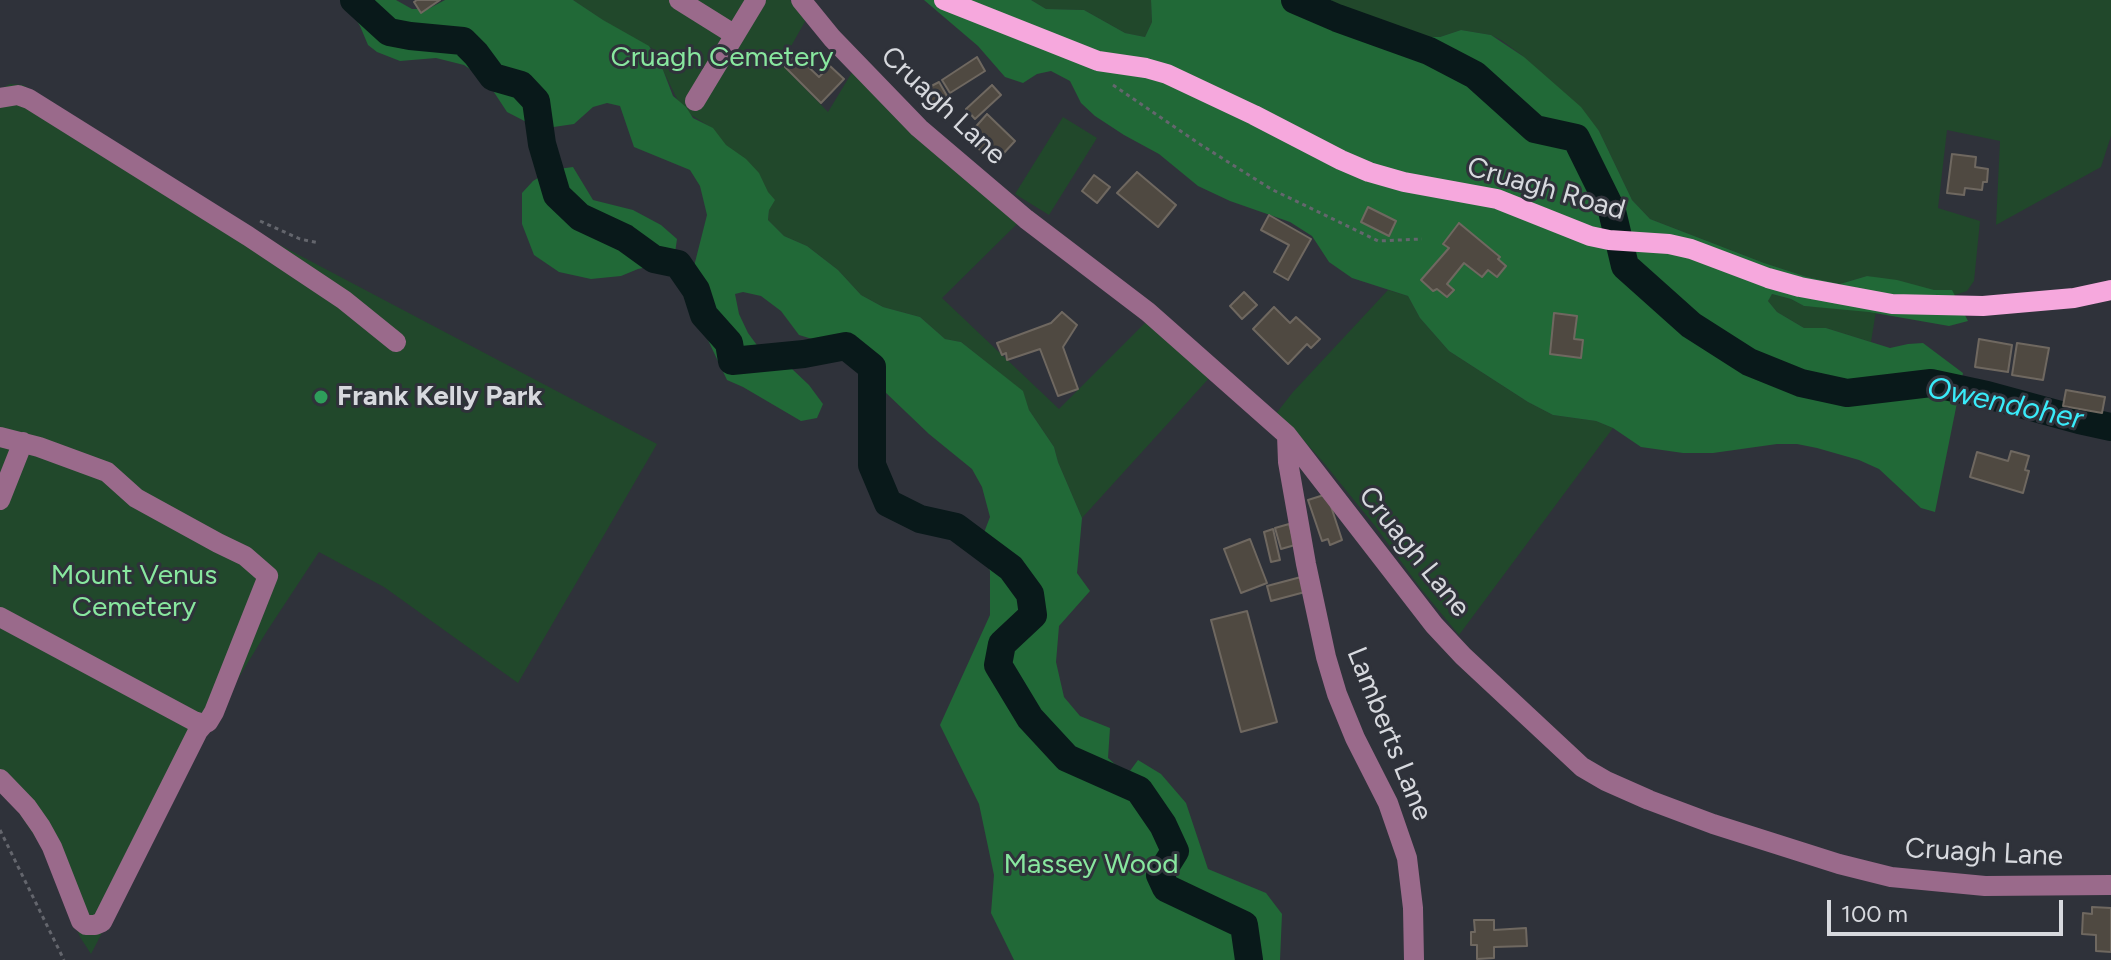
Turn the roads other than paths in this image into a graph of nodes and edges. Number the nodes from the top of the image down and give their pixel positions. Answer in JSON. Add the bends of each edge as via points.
{"nodes":[{"id":1,"x":679,"y":0,"type":"edge"},
{"id":2,"x":756,"y":0,"type":"edge"},
{"id":3,"x":801,"y":0,"type":"edge"},
{"id":4,"x":944,"y":0,"type":"edge"},
{"id":5,"x":735,"y":35,"type":"junction"},
{"id":6,"x":0,"y":98,"type":"edge"},
{"id":7,"x":695,"y":101,"type":"dead end"},
{"id":8,"x":2111,"y":290,"type":"edge"},
{"id":9,"x":396,"y":342,"type":"dead end"},
{"id":10,"x":1287,"y":435,"type":"junction"},
{"id":11,"x":0,"y":437,"type":"edge"},
{"id":12,"x":23,"y":442,"type":"junction"},
{"id":13,"x":0,"y":500,"type":"edge"},
{"id":14,"x":0,"y":617,"type":"edge"},
{"id":15,"x":204,"y":724,"type":"junction"},
{"id":16,"x":0,"y":779,"type":"edge"},
{"id":17,"x":2111,"y":885,"type":"edge"},
{"id":18,"x":1414,"y":960,"type":"edge"}],
"edges":[{"from":1,"to":5,"type":"street"},
{"from":2,"to":5,"type":"street"},
{"from":3,"to":10,"type":"street","name":"Cruagh Lane","via":[[919,128],[1148,312]]},
{"from":4,"to":8,"type":"main road","name":"Cruagh Road","via":[[1098,61],[1167,74],[1369,172],[1497,199],[1590,236],[1669,244],[1800,287],[1892,304],[1983,306]]},
{"from":5,"to":7,"type":"street"},
{"from":6,"to":9,"type":"street","via":[[29,99],[248,236]]},
{"from":10,"to":17,"type":"street","name":"Cruagh Lane","via":[[1434,625],[1582,767],[1606,781],[1713,824],[1891,877],[1985,886]]},
{"from":10,"to":18,"type":"street","name":"Lamberts Lane","via":[[1326,657],[1407,858]]},
{"from":11,"to":12,"type":"street"},
{"from":12,"to":13,"type":"street"},
{"from":12,"to":15,"type":"street","via":[[107,472],[136,498],[245,556],[268,576],[214,712]]},
{"from":14,"to":15,"type":"street"},
{"from":15,"to":16,"type":"street","via":[[102,922],[95,925],[81,921],[41,827]]}]}
